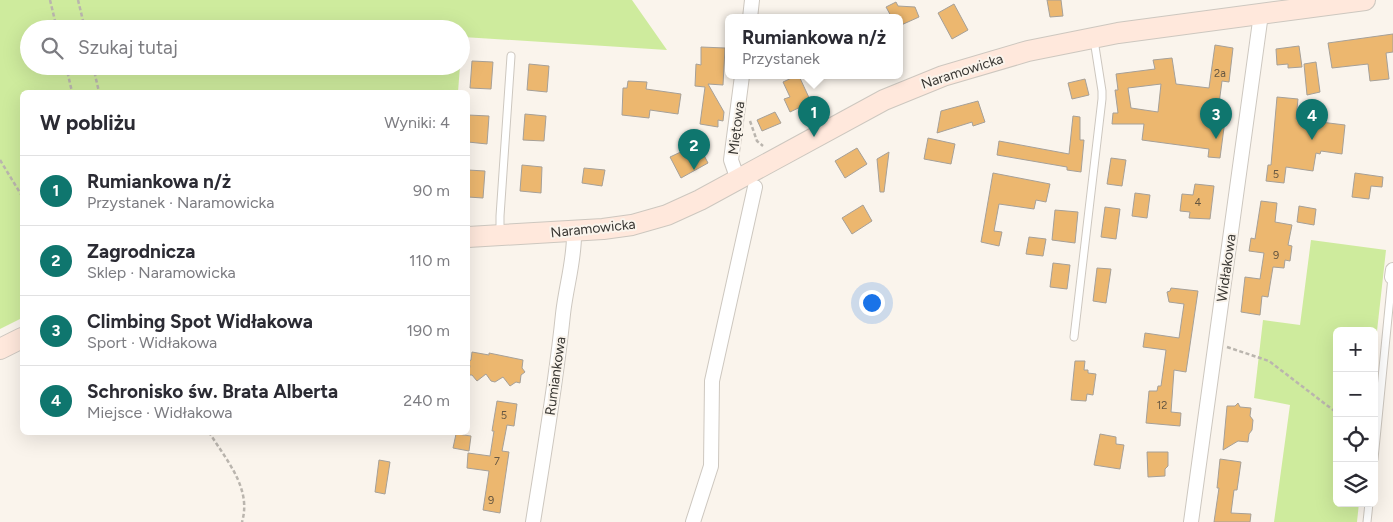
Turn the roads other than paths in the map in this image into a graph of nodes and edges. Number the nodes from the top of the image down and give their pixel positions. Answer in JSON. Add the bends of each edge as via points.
{"nodes":[{"id":1,"x":752,"y":0,"type":"edge"},
{"id":2,"x":1366,"y":0,"type":"edge"},
{"id":3,"x":750,"y":14,"type":"edge"},
{"id":4,"x":1261,"y":14,"type":"junction"},
{"id":5,"x":1094,"y":37,"type":"junction"},
{"id":6,"x":511,"y":56,"type":"dead end"},
{"id":7,"x":742,"y":79,"type":"edge"},
{"id":8,"x":746,"y":183,"type":"junction"},
{"id":9,"x":574,"y":231,"type":"junction"},
{"id":10,"x":500,"y":235,"type":"junction"},
{"id":11,"x":470,"y":237,"type":"edge"},
{"id":12,"x":1393,"y":273,"type":"edge"},
{"id":13,"x":1074,"y":337,"type":"dead end"},
{"id":14,"x":20,"y":339,"type":"edge"},
{"id":15,"x":0,"y":349,"type":"edge"},
{"id":16,"x":1378,"y":420,"type":"edge"},
{"id":17,"x":1369,"y":507,"type":"edge"},
{"id":18,"x":533,"y":522,"type":"edge"},
{"id":19,"x":693,"y":522,"type":"edge"},
{"id":20,"x":1191,"y":522,"type":"edge"},
{"id":21,"x":1367,"y":522,"type":"edge"}],
"edges":[{"from":1,"to":3,"type":"street"},
{"from":2,"to":4,"type":"street","name":"Naramowicka"},
{"from":4,"to":5,"type":"street","name":"Naramowicka"},
{"from":4,"to":20,"type":"street","name":"Widłakowa"},
{"from":5,"to":8,"type":"street","name":"Naramowicka","via":[[1010,55],[922,84],[842,122]]},
{"from":5,"to":13,"type":"lane","via":[[1102,99]]},
{"from":6,"to":10,"type":"lane"},
{"from":7,"to":8,"type":"street","name":"Miętowa","via":[[731,160]]},
{"from":8,"to":9,"type":"street","name":"Naramowicka","via":[[654,219],[618,227]]},
{"from":8,"to":19,"type":"street","via":[[712,381],[711,466]]},
{"from":9,"to":10,"type":"street","name":"Naramowicka"},
{"from":9,"to":18,"type":"street","name":"Rumiankowa","via":[[575,248]]},
{"from":10,"to":11,"type":"street","name":"Naramowicka"},
{"from":12,"to":16,"type":"lane"},
{"from":14,"to":15,"type":"street"},
{"from":17,"to":21,"type":"lane"}]}
